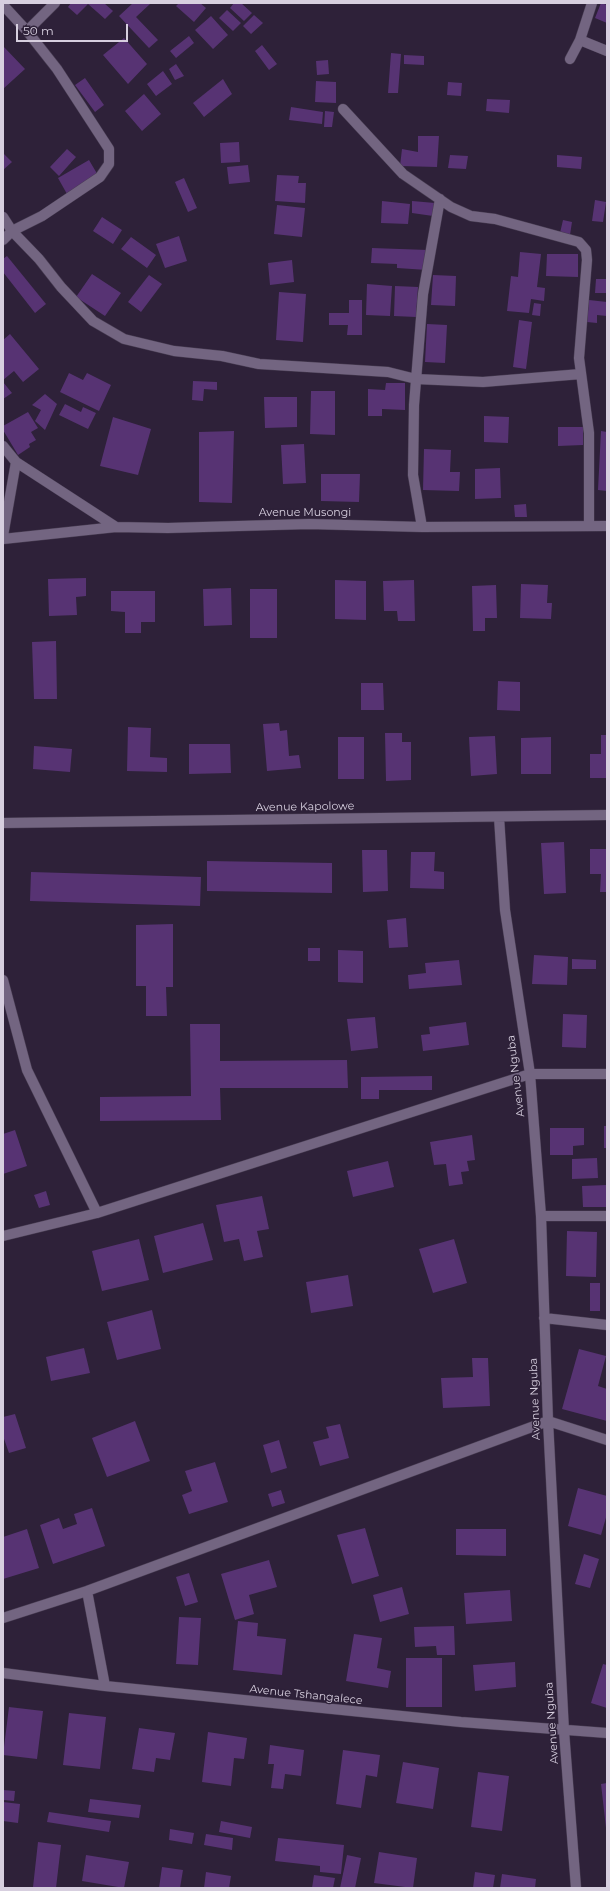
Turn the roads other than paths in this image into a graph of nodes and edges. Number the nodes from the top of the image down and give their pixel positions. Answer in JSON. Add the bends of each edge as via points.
{"nodes":[{"id":1,"x":55,"y":3,"type":"edge"},
{"id":2,"x":592,"y":3,"type":"edge"},
{"id":3,"x":3,"y":5,"type":"edge"},
{"id":4,"x":27,"y":31,"type":"junction"},
{"id":5,"x":580,"y":40,"type":"junction"},
{"id":6,"x":607,"y":51,"type":"edge"},
{"id":7,"x":570,"y":59,"type":"dead end"},
{"id":8,"x":343,"y":109,"type":"dead end"},
{"id":9,"x":440,"y":199,"type":"junction"},
{"id":10,"x":3,"y":217,"type":"edge"},
{"id":11,"x":12,"y":231,"type":"junction"},
{"id":12,"x":3,"y":240,"type":"edge"},
{"id":13,"x":582,"y":374,"type":"junction"},
{"id":14,"x":416,"y":379,"type":"junction"},
{"id":15,"x":3,"y":446,"type":"edge"},
{"id":16,"x":16,"y":462,"type":"junction"},
{"id":17,"x":589,"y":526,"type":"junction"},
{"id":18,"x":607,"y":526,"type":"edge"},
{"id":19,"x":116,"y":527,"type":"junction"},
{"id":20,"x":422,"y":527,"type":"junction"},
{"id":21,"x":3,"y":538,"type":"edge"},
{"id":22,"x":607,"y":815,"type":"edge"},
{"id":23,"x":499,"y":817,"type":"junction"},
{"id":24,"x":3,"y":823,"type":"edge"},
{"id":25,"x":3,"y":980,"type":"edge"},
{"id":26,"x":530,"y":1074,"type":"junction"},
{"id":27,"x":607,"y":1074,"type":"edge"},
{"id":28,"x":97,"y":1213,"type":"junction"},
{"id":29,"x":541,"y":1216,"type":"junction"},
{"id":30,"x":607,"y":1216,"type":"edge"},
{"id":31,"x":3,"y":1236,"type":"edge"},
{"id":32,"x":544,"y":1318,"type":"junction"},
{"id":33,"x":607,"y":1325,"type":"edge"},
{"id":34,"x":548,"y":1421,"type":"junction"},
{"id":35,"x":607,"y":1440,"type":"edge"},
{"id":36,"x":86,"y":1591,"type":"junction"},
{"id":37,"x":3,"y":1618,"type":"edge"},
{"id":38,"x":3,"y":1673,"type":"edge"},
{"id":39,"x":105,"y":1686,"type":"junction"},
{"id":40,"x":564,"y":1731,"type":"junction"},
{"id":41,"x":607,"y":1733,"type":"edge"},
{"id":42,"x":576,"y":1888,"type":"edge"}],
"edges":[{"from":1,"to":4,"type":"street"},
{"from":2,"to":5,"type":"street"},
{"from":3,"to":4,"type":"street"},
{"from":4,"to":11,"type":"street","via":[[56,69],[109,149],[108,164],[100,177],[42,216]]},
{"from":5,"to":6,"type":"street"},
{"from":5,"to":7,"type":"street"},
{"from":8,"to":9,"type":"street","via":[[404,174]]},
{"from":9,"to":13,"type":"street","via":[[471,216],[495,219],[579,242],[586,250],[579,358]]},
{"from":9,"to":14,"type":"street","via":[[423,294]]},
{"from":10,"to":11,"type":"street"},
{"from":11,"to":12,"type":"street"},
{"from":11,"to":14,"type":"street","via":[[93,321],[124,338],[174,351],[222,356],[258,364],[388,372]]},
{"from":13,"to":14,"type":"street","via":[[484,382]]},
{"from":13,"to":17,"type":"street","via":[[589,433]]},
{"from":14,"to":20,"type":"street","via":[[413,474]]},
{"from":15,"to":16,"type":"street"},
{"from":16,"to":19,"type":"street"},
{"from":16,"to":21,"type":"street"},
{"from":17,"to":18,"type":"street","name":"Avenue Musongi"},
{"from":17,"to":20,"type":"street","name":"Avenue Musongi"},
{"from":19,"to":20,"type":"street","name":"Avenue Musongi","via":[[309,524]]},
{"from":19,"to":21,"type":"street","name":"Avenue Musongi"},
{"from":22,"to":23,"type":"street","name":"Avenue Kapolowe"},
{"from":23,"to":24,"type":"street","name":"Avenue Kapolowe"},
{"from":23,"to":26,"type":"street","name":"Avenue Nguba","via":[[505,910]]},
{"from":25,"to":28,"type":"street","via":[[27,1070]]},
{"from":26,"to":27,"type":"street"},
{"from":26,"to":28,"type":"street"},
{"from":26,"to":29,"type":"street","name":"Avenue Nguba"},
{"from":28,"to":31,"type":"street"},
{"from":29,"to":30,"type":"street"},
{"from":29,"to":32,"type":"street","name":"Avenue Nguba"},
{"from":32,"to":33,"type":"street"},
{"from":32,"to":34,"type":"street","name":"Avenue Nguba"},
{"from":34,"to":35,"type":"street"},
{"from":34,"to":36,"type":"street"},
{"from":34,"to":40,"type":"street","name":"Avenue Nguba"},
{"from":36,"to":37,"type":"street"},
{"from":36,"to":39,"type":"street"},
{"from":38,"to":39,"type":"street","name":"Avenue Tshangalece"},
{"from":39,"to":40,"type":"street","name":"Avenue Tshangalece"},
{"from":40,"to":41,"type":"street","name":"Avenue Tshangalece"},
{"from":40,"to":42,"type":"street","name":"Avenue Nguba"}]}
